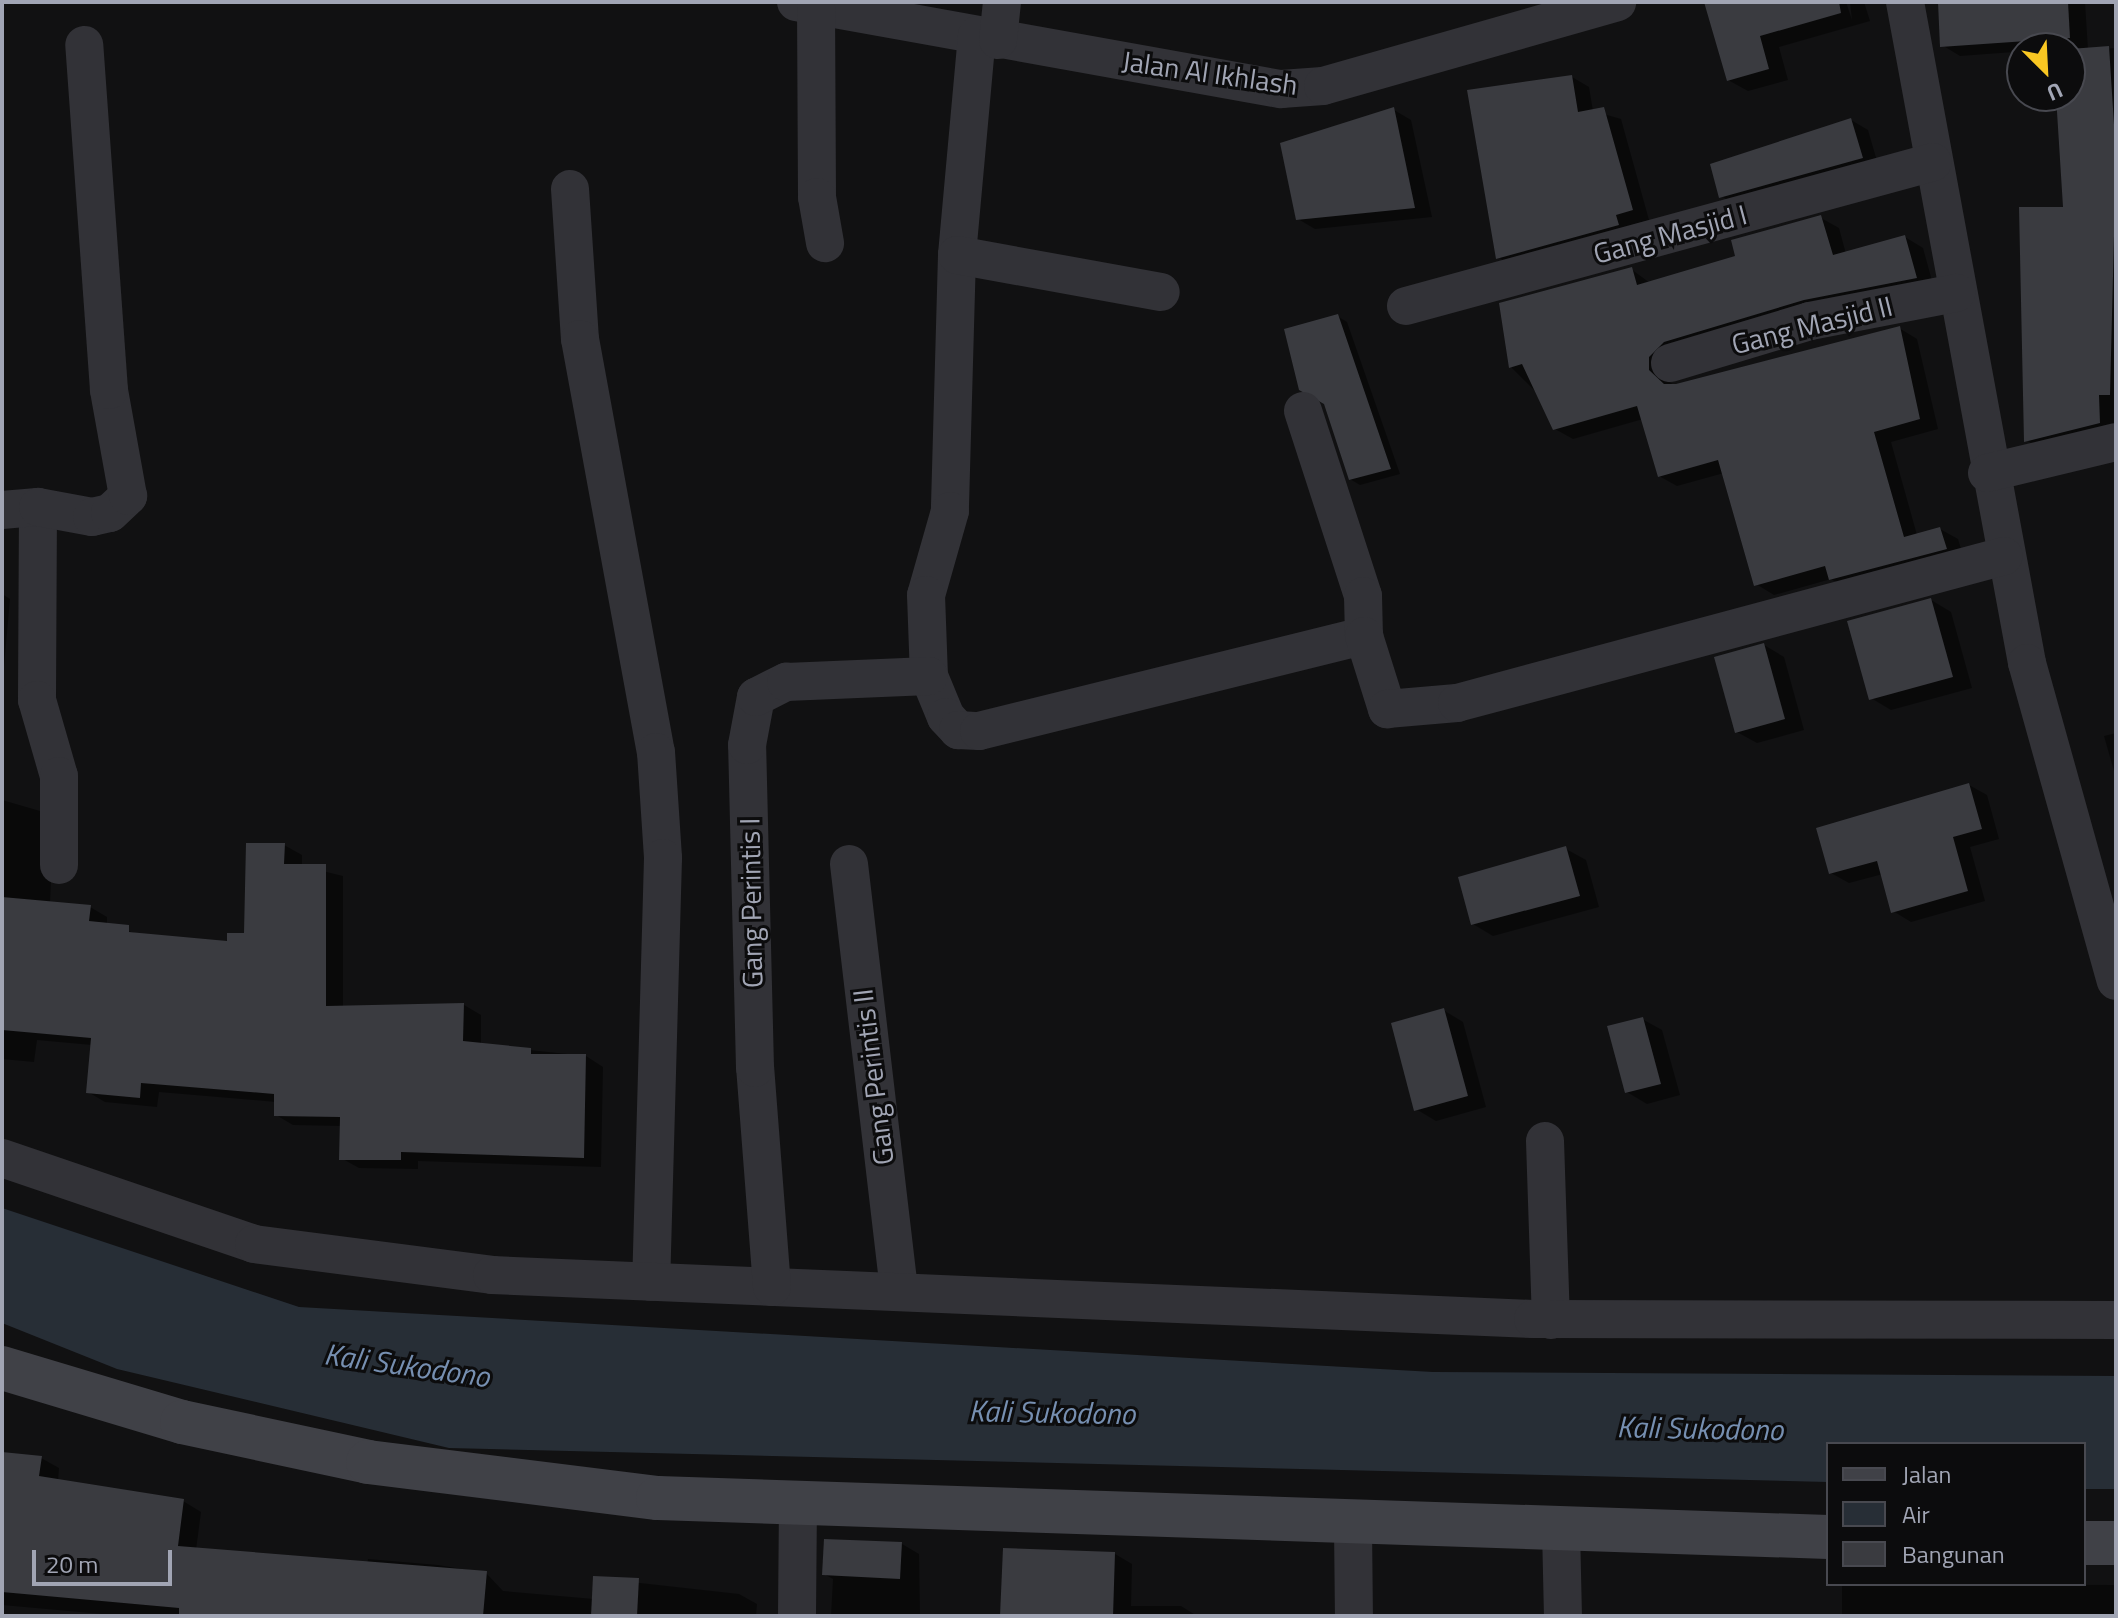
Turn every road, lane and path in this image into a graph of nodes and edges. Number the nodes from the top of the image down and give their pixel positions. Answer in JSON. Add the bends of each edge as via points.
{"nodes":[{"id":1,"x":1002,"y":2,"type":"edge"},
{"id":2,"x":1617,"y":2,"type":"edge"},
{"id":3,"x":1905,"y":2,"type":"edge"},
{"id":4,"x":806,"y":4,"type":"edge"},
{"id":5,"x":988,"y":37,"type":"junction"},
{"id":6,"x":84,"y":45,"type":"dead end"},
{"id":7,"x":1933,"y":162,"type":"junction"},
{"id":8,"x":570,"y":189,"type":"dead end"},
{"id":9,"x":825,"y":243,"type":"dead end"},
{"id":10,"x":957,"y":255,"type":"junction"},
{"id":11,"x":1161,"y":292,"type":"dead end"},
{"id":12,"x":1956,"y":293,"type":"junction"},
{"id":13,"x":1406,"y":306,"type":"dead end"},
{"id":14,"x":1670,"y":363,"type":"dead end"},
{"id":15,"x":1303,"y":411,"type":"dead end"},
{"id":16,"x":2116,"y":442,"type":"edge"},
{"id":17,"x":1987,"y":473,"type":"junction"},
{"id":18,"x":20,"y":509,"type":"edge"},
{"id":19,"x":2004,"y":556,"type":"junction"},
{"id":20,"x":1364,"y":636,"type":"junction"},
{"id":21,"x":929,"y":676,"type":"junction"},
{"id":22,"x":849,"y":864,"type":"dead end"},
{"id":23,"x":59,"y":865,"type":"dead end"},
{"id":24,"x":2114,"y":957,"type":"edge"},
{"id":25,"x":1545,"y":1141,"type":"dead end"},
{"id":26,"x":2,"y":1158,"type":"edge"},
{"id":27,"x":651,"y":1282,"type":"junction"},
{"id":28,"x":772,"y":1287,"type":"junction"},
{"id":29,"x":899,"y":1290,"type":"junction"},
{"id":30,"x":1551,"y":1320,"type":"junction"},
{"id":31,"x":2116,"y":1320,"type":"edge"},
{"id":32,"x":2,"y":1368,"type":"edge"},
{"id":33,"x":798,"y":1503,"type":"junction"},
{"id":34,"x":1353,"y":1526,"type":"junction"},
{"id":35,"x":1561,"y":1529,"type":"junction"},
{"id":36,"x":1826,"y":1537,"type":"edge"},
{"id":37,"x":2086,"y":1543,"type":"edge"},
{"id":38,"x":2116,"y":1543,"type":"edge"},
{"id":39,"x":797,"y":1616,"type":"edge"},
{"id":40,"x":1354,"y":1616,"type":"edge"},
{"id":41,"x":1563,"y":1616,"type":"edge"}],
"edges":[{"from":1,"to":5,"type":"street"},
{"from":2,"to":5,"type":"street","name":"Jalan Al Ikhlash","via":[[1295,88]]},
{"from":3,"to":7,"type":"street"},
{"from":4,"to":5,"type":"street","name":"Jalan Al Ikhlash"},
{"from":4,"to":9,"type":"street","via":[[817,197]]},
{"from":5,"to":10,"type":"street"},
{"from":6,"to":18,"type":"street","via":[[109,390],[128,496],[110,513],[92,517]]},
{"from":7,"to":12,"type":"street"},
{"from":7,"to":13,"type":"street","name":"Gang Masjid I"},
{"from":8,"to":27,"type":"street","via":[[580,339],[656,752],[663,858]]},
{"from":10,"to":11,"type":"street"},
{"from":10,"to":21,"type":"street","via":[[950,511],[927,586]]},
{"from":12,"to":14,"type":"street","name":"Gang Masjid II","via":[[1810,321]]},
{"from":12,"to":17,"type":"street"},
{"from":15,"to":20,"type":"street","via":[[1363,596]]},
{"from":16,"to":17,"type":"street"},
{"from":17,"to":19,"type":"street"},
{"from":18,"to":23,"type":"street","via":[[37,700],[59,776]]},
{"from":19,"to":20,"type":"street","via":[[1423,711],[1387,709]]},
{"from":19,"to":24,"type":"street","via":[[2027,663]]},
{"from":20,"to":21,"type":"street","via":[[979,731],[958,730],[946,717]]},
{"from":21,"to":28,"type":"street","name":"Gang Perintis I","via":[[786,682],[756,697],[747,745],[755,1068]]},
{"from":22,"to":29,"type":"street","name":"Gang Perintis II"},
{"from":25,"to":30,"type":"street"},
{"from":26,"to":27,"type":"street","via":[[254,1244],[492,1275]]},
{"from":27,"to":28,"type":"street"},
{"from":28,"to":29,"type":"street"},
{"from":29,"to":30,"type":"street"},
{"from":30,"to":31,"type":"street"},
{"from":32,"to":33,"type":"main road","via":[[182,1422],[368,1462],[658,1498]]},
{"from":33,"to":34,"type":"main road"},
{"from":33,"to":39,"type":"street"},
{"from":34,"to":35,"type":"main road"},
{"from":34,"to":40,"type":"street"},
{"from":35,"to":36,"type":"main road"},
{"from":35,"to":41,"type":"street"},
{"from":37,"to":38,"type":"main road"}]}
